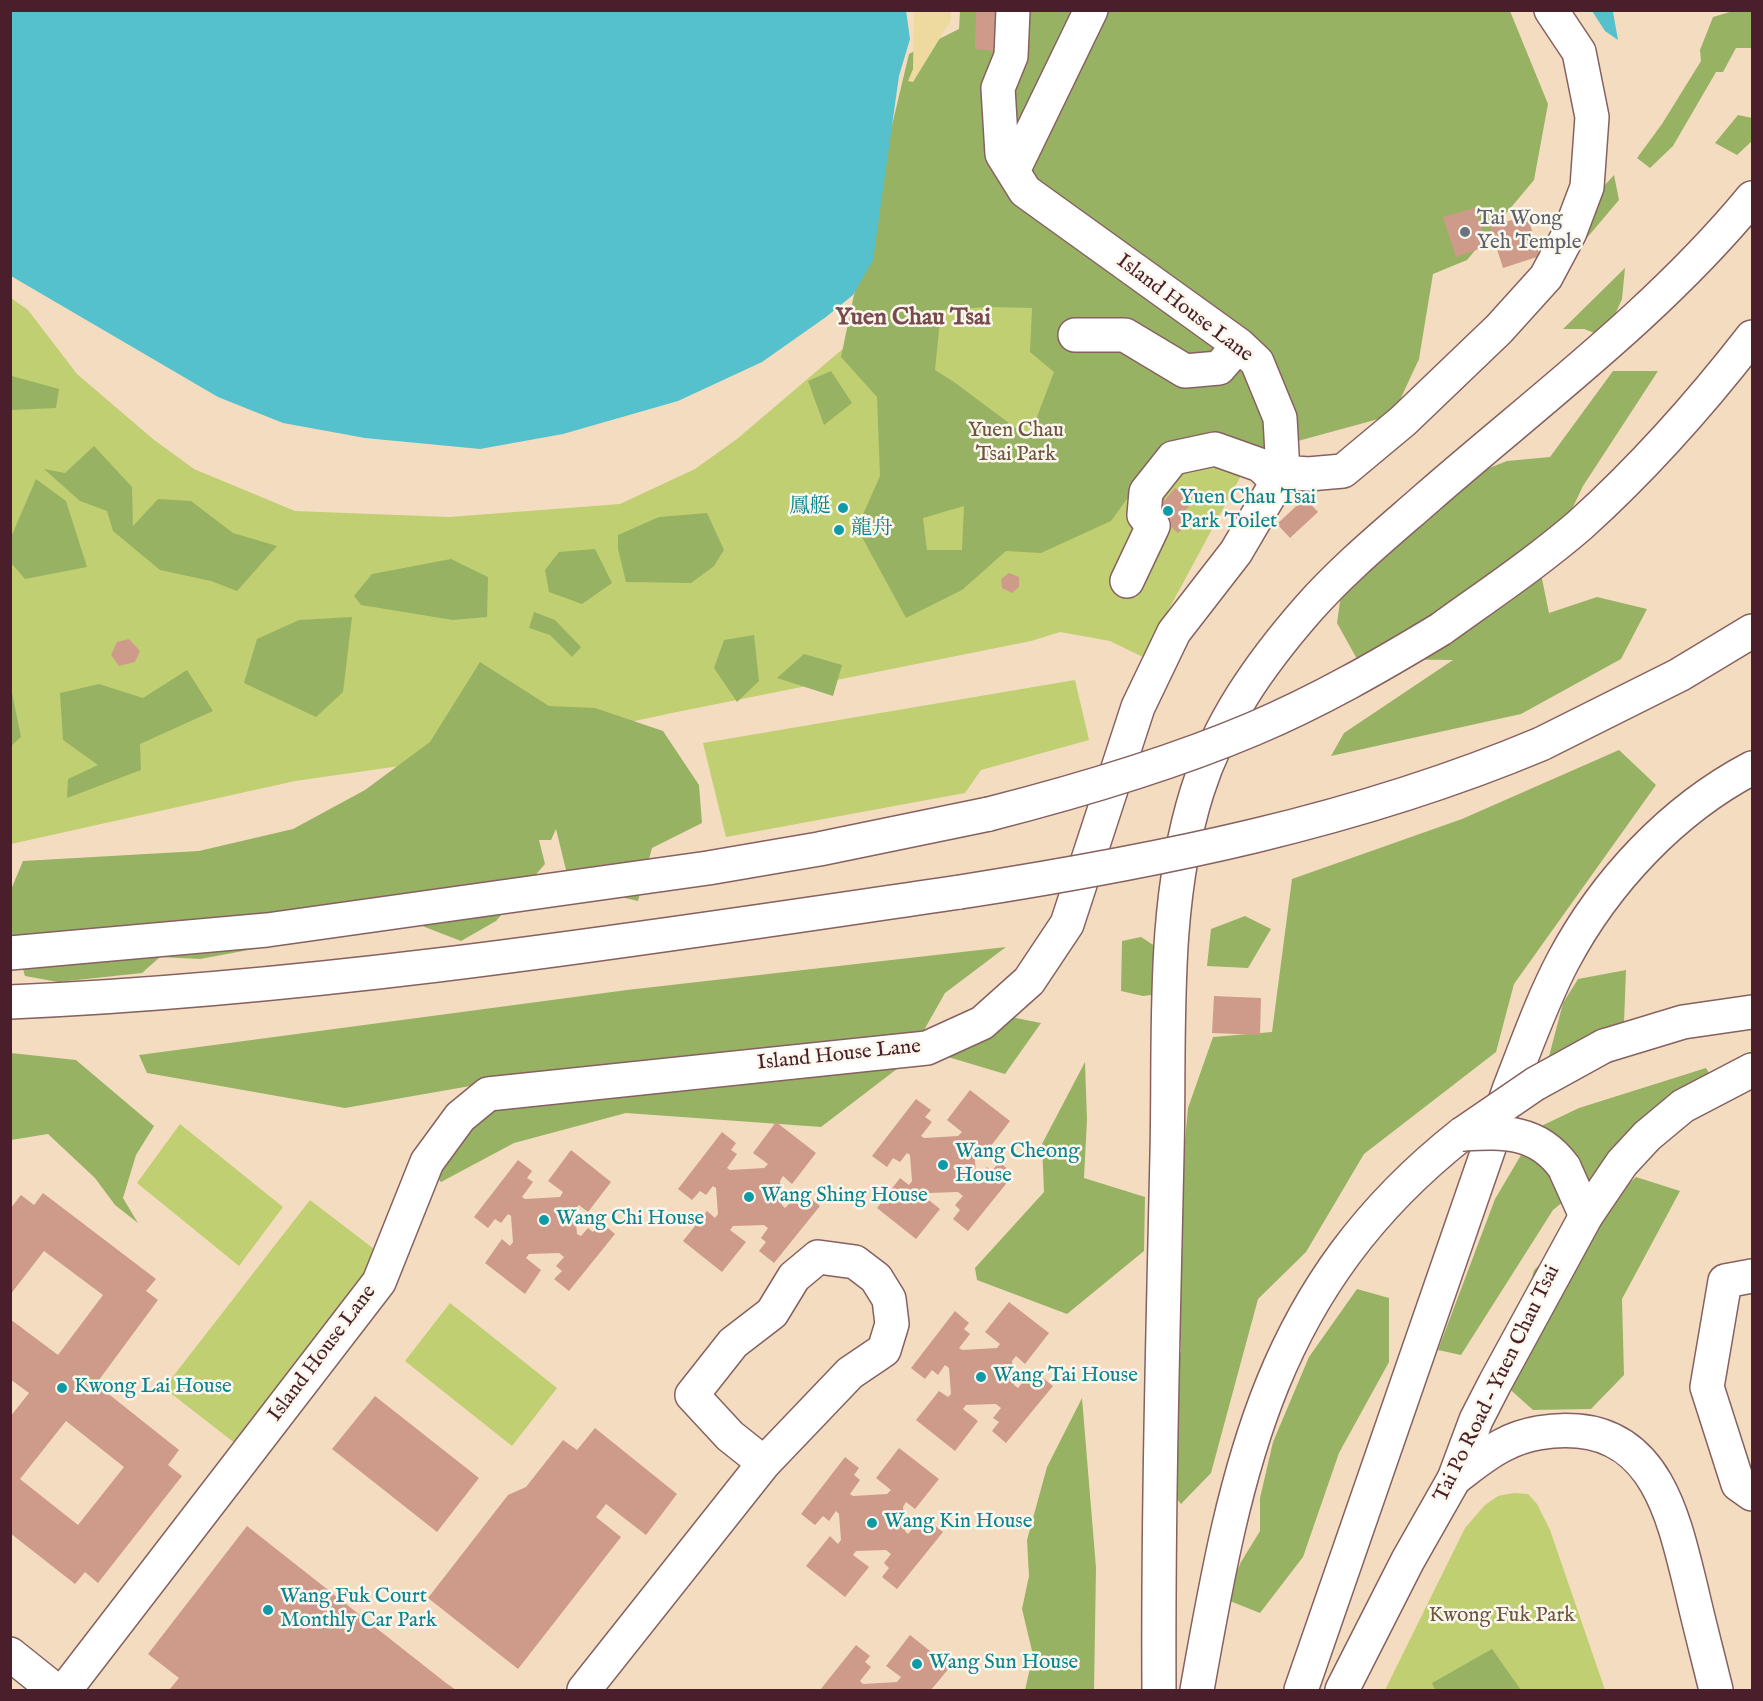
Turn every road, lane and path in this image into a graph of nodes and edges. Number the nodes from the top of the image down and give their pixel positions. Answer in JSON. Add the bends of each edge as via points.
{"nodes":[{"id":1,"x":1013,"y":10,"type":"edge"},
{"id":2,"x":1091,"y":10,"type":"edge"},
{"id":3,"x":1551,"y":10,"type":"edge"},
{"id":4,"x":1013,"y":171,"type":"junction"},
{"id":5,"x":1752,"y":198,"type":"edge"},
{"id":6,"x":1075,"y":335,"type":"dead end"},
{"id":7,"x":1752,"y":337,"type":"edge"},
{"id":8,"x":1239,"y":345,"type":"junction"},
{"id":9,"x":1280,"y":477,"type":"junction"},
{"id":10,"x":1127,"y":581,"type":"dead end"},
{"id":11,"x":1740,"y":639,"type":"edge"},
{"id":12,"x":1752,"y":768,"type":"edge"},
{"id":13,"x":10,"y":953,"type":"edge"},
{"id":14,"x":10,"y":1002,"type":"edge"},
{"id":15,"x":1752,"y":1012,"type":"edge"},
{"id":16,"x":1752,"y":1070,"type":"edge"},
{"id":17,"x":1462,"y":1134,"type":"junction"},
{"id":18,"x":1586,"y":1216,"type":"junction"},
{"id":19,"x":1752,"y":1276,"type":"edge"},
{"id":20,"x":764,"y":1463,"type":"junction"},
{"id":21,"x":1454,"y":1479,"type":"junction"},
{"id":22,"x":1752,"y":1494,"type":"edge"},
{"id":23,"x":10,"y":1654,"type":"edge"},
{"id":24,"x":54,"y":1690,"type":"edge"},
{"id":25,"x":65,"y":1690,"type":"edge"},
{"id":26,"x":584,"y":1690,"type":"edge"},
{"id":27,"x":1160,"y":1690,"type":"edge"},
{"id":28,"x":1197,"y":1690,"type":"edge"},
{"id":29,"x":1301,"y":1690,"type":"edge"},
{"id":30,"x":1342,"y":1690,"type":"edge"},
{"id":31,"x":1716,"y":1690,"type":"edge"}],
"edges":[{"from":1,"to":4,"type":"main road","name":"Island House Lane","via":[[1011,56],[998,88],[1002,154]]},
{"from":2,"to":4,"type":"main road"},
{"from":3,"to":9,"type":"main road","via":[[1579,52],[1592,117],[1587,187],[1570,232],[1546,277],[1499,329],[1403,421],[1343,471]]},
{"from":4,"to":8,"type":"main road","name":"Island House Lane","via":[[1025,191],[1050,211]]},
{"from":5,"to":27,"type":"main road","via":[[1675,280],[1597,353],[1365,552],[1312,604],[1270,653],[1213,748],[1183,847],[1171,960]]},
{"from":6,"to":8,"type":"main road","via":[[1125,335],[1185,371],[1219,368]]},
{"from":7,"to":13,"type":"main road","bridge":true,"via":[[1685,419],[1623,484],[1528,567],[1441,629],[1371,672],[1252,729],[1117,778],[990,814],[708,868],[279,929]]},
{"from":8,"to":9,"type":"main road","name":"Island House Lane","via":[[1257,362],[1280,418]]},
{"from":9,"to":10,"type":"main road","via":[[1260,465],[1215,449],[1173,458],[1146,492],[1144,515],[1153,526]]},
{"from":9,"to":25,"type":"main road","name":"Island House Lane","via":[[1236,552],[1174,632],[1153,674],[1138,707],[1067,924],[1029,981],[982,1023],[927,1048],[488,1094],[460,1117],[427,1161],[379,1282]]},
{"from":11,"to":14,"type":"main road","bridge":true,"via":[[1637,698],[1541,744],[1440,784],[1365,808],[1155,859],[960,892],[392,972],[130,996]]},
{"from":12,"to":29,"type":"main road","via":[[1652,843],[1604,897],[1563,961],[1510,1087]]},
{"from":15,"to":17,"type":"main road","bridge":true,"via":[[1683,1022],[1604,1046],[1535,1084]]},
{"from":16,"to":18,"type":"main road","name":"Tai Po Road – Yuen Chau Tsai","via":[[1683,1106],[1647,1136],[1622,1163]]},
{"from":17,"to":18,"type":"main road","bridge":true,"via":[[1508,1134],[1549,1148],[1564,1167]]},
{"from":17,"to":28,"type":"main road","via":[[1424,1164],[1361,1230],[1332,1269],[1291,1340],[1253,1435],[1237,1488]]},
{"from":18,"to":21,"type":"main road","name":"Tai Po Road – Yuen Chau Tsai","via":[[1476,1420]]},
{"from":19,"to":22,"type":"main road","via":[[1725,1281],[1707,1387],[1738,1484]]},
{"from":20,"to":20,"type":"main road","via":[[730,1436],[692,1395],[733,1343],[772,1313],[794,1277],[818,1257],[855,1262],[876,1278],[889,1299],[892,1324],[884,1350],[850,1373]]},
{"from":20,"to":26,"type":"main road"},
{"from":21,"to":30,"type":"main road","name":"Tai Po Road – Yuen Chau Tsai"},
{"from":21,"to":31,"type":"main road","via":[[1502,1445],[1545,1432],[1589,1432],[1627,1449],[1657,1482],[1672,1516]]},
{"from":23,"to":24,"type":"main road"}]}
